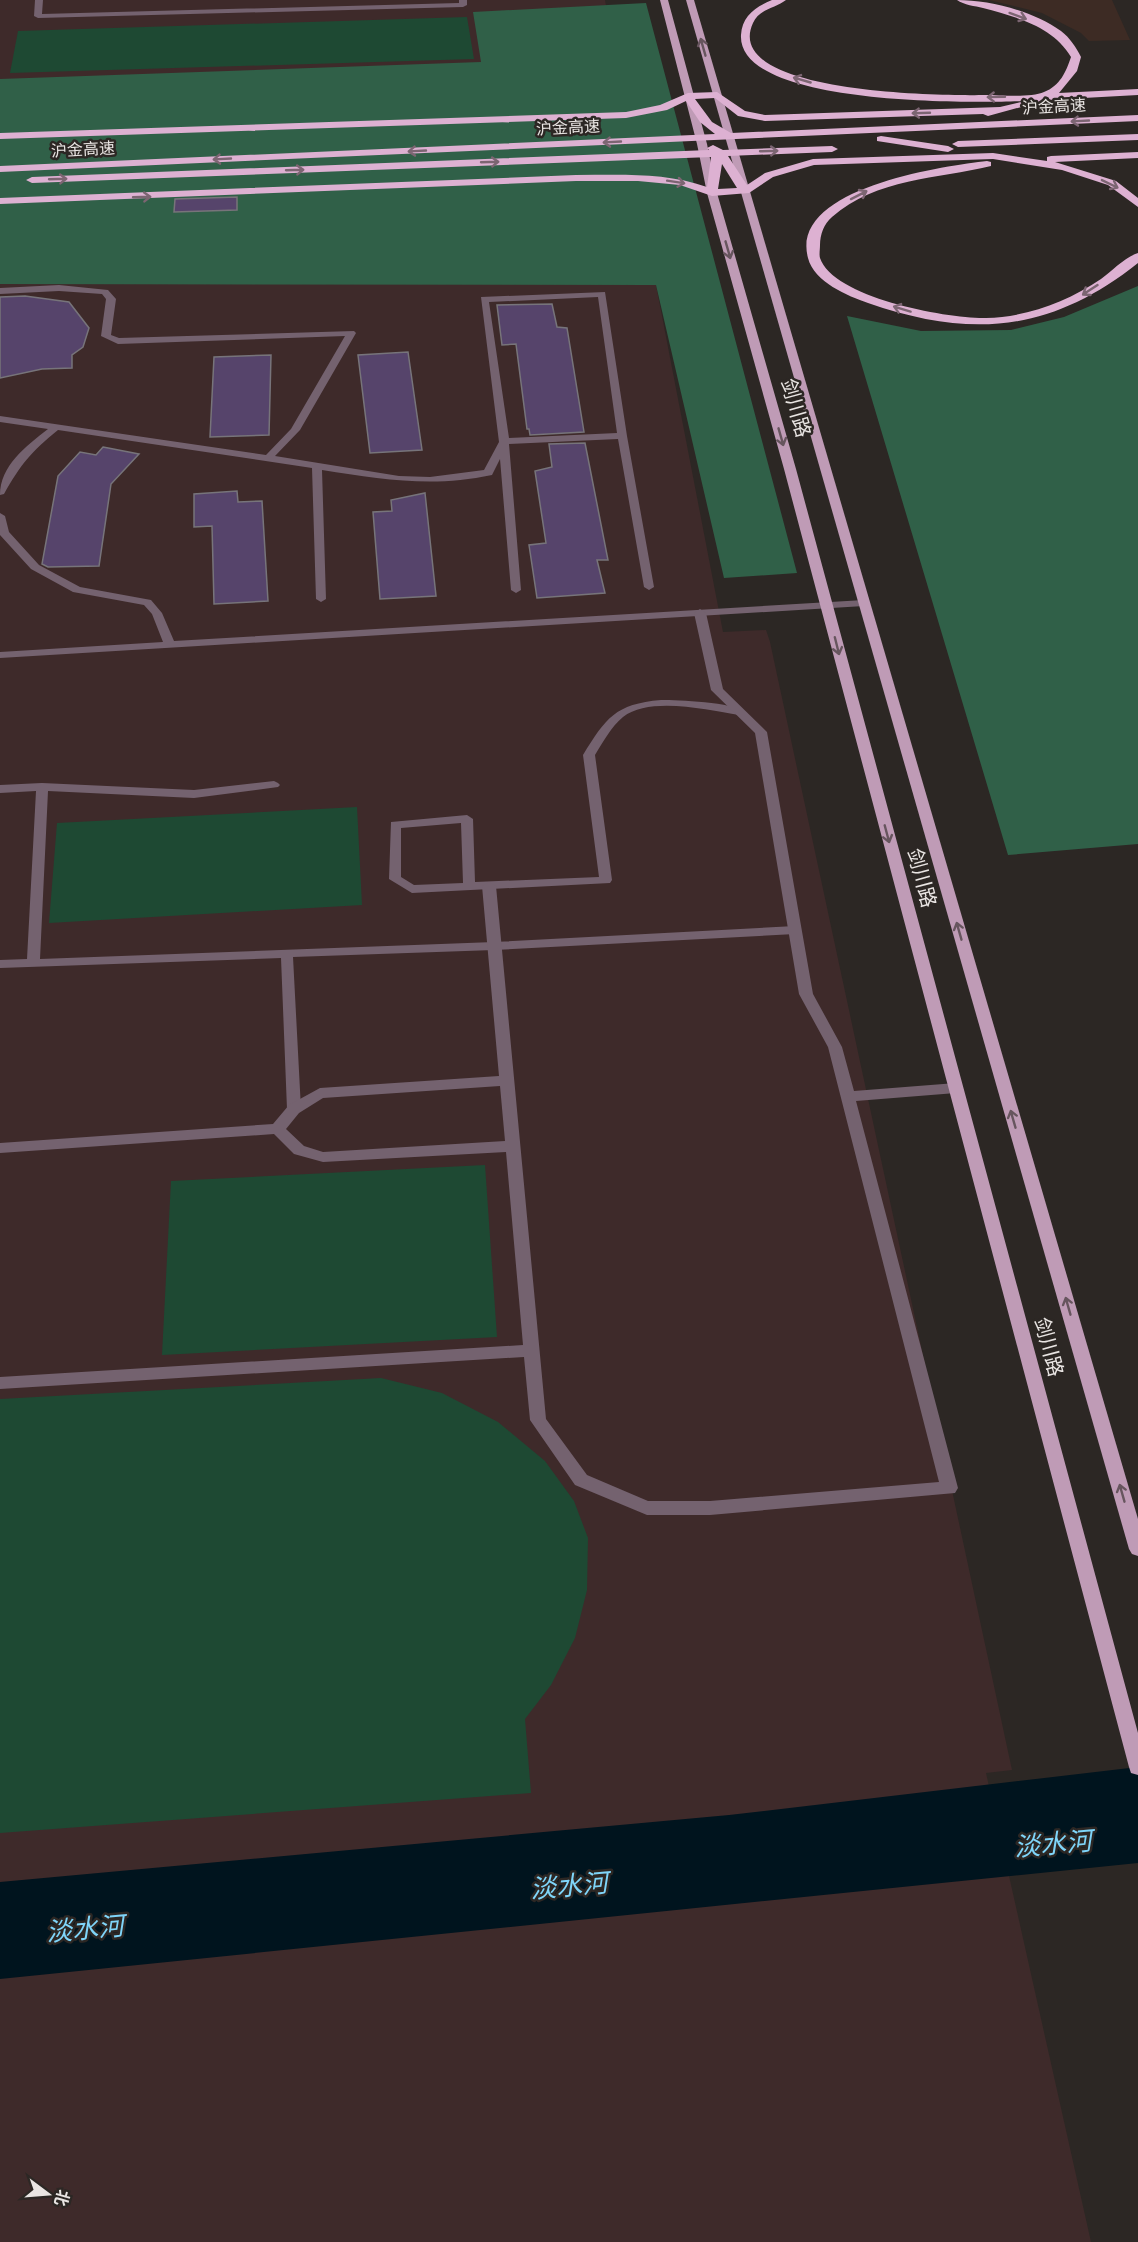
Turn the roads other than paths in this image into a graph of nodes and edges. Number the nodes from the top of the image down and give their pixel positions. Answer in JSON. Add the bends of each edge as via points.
{"nodes":[{"id":1,"x":39,"y":0,"type":"edge"},
{"id":2,"x":206,"y":0,"type":"edge"},
{"id":3,"x":463,"y":0,"type":"edge"},
{"id":4,"x":664,"y":0,"type":"edge"},
{"id":5,"x":690,"y":0,"type":"edge"},
{"id":6,"x":781,"y":0,"type":"edge"},
{"id":7,"x":962,"y":0,"type":"edge"},
{"id":8,"x":413,"y":3,"type":"edge"},
{"id":9,"x":206,"y":12,"type":"junction"},
{"id":10,"x":1138,"y":92,"type":"edge"},
{"id":11,"x":717,"y":95,"type":"junction"},
{"id":12,"x":688,"y":96,"type":"junction"},
{"id":13,"x":1000,"y":110,"type":"junction"},
{"id":14,"x":564,"y":118,"type":"junction"},
{"id":15,"x":1138,"y":118,"type":"edge"},
{"id":16,"x":714,"y":130,"type":"junction"},
{"id":17,"x":0,"y":136,"type":"edge"},
{"id":18,"x":1138,"y":137,"type":"edge"},
{"id":19,"x":749,"y":139,"type":"junction"},
{"id":20,"x":683,"y":140,"type":"junction"},
{"id":21,"x":701,"y":140,"type":"junction"},
{"id":22,"x":730,"y":140,"type":"junction"},
{"id":23,"x":874,"y":147,"type":"dead end"},
{"id":24,"x":838,"y":148,"type":"dead end"},
{"id":25,"x":718,"y":150,"type":"junction"},
{"id":26,"x":971,"y":155,"type":"junction"},
{"id":27,"x":1138,"y":155,"type":"edge"},
{"id":28,"x":0,"y":169,"type":"edge"},
{"id":29,"x":576,"y":178,"type":"junction"},
{"id":30,"x":24,"y":181,"type":"dead end"},
{"id":31,"x":745,"y":191,"type":"junction"},
{"id":32,"x":712,"y":193,"type":"junction"},
{"id":33,"x":0,"y":201,"type":"edge"},
{"id":34,"x":1138,"y":204,"type":"edge"},
{"id":35,"x":1138,"y":257,"type":"edge"},
{"id":36,"x":0,"y":291,"type":"edge"},
{"id":37,"x":0,"y":419,"type":"edge"},
{"id":38,"x":55,"y":428,"type":"junction"},
{"id":39,"x":622,"y":436,"type":"junction"},
{"id":40,"x":504,"y":441,"type":"junction"},
{"id":41,"x":268,"y":458,"type":"junction"},
{"id":42,"x":317,"y":466,"type":"junction"},
{"id":43,"x":0,"y":492,"type":"edge"},
{"id":44,"x":0,"y":516,"type":"edge"},
{"id":45,"x":649,"y":587,"type":"dead end"},
{"id":46,"x":516,"y":590,"type":"dead end"},
{"id":47,"x":321,"y":599,"type":"dead end"},
{"id":48,"x":864,"y":603,"type":"junction"},
{"id":49,"x":827,"y":606,"type":"junction"},
{"id":50,"x":700,"y":613,"type":"junction"},
{"id":51,"x":170,"y":646,"type":"junction"},
{"id":52,"x":0,"y":655,"type":"edge"},
{"id":53,"x":739,"y":712,"type":"junction"},
{"id":54,"x":274,"y":785,"type":"dead end"},
{"id":55,"x":42,"y":787,"type":"junction"},
{"id":56,"x":0,"y":789,"type":"edge"},
{"id":57,"x":469,"y":886,"type":"junction"},
{"id":58,"x":489,"y":886,"type":"junction"},
{"id":59,"x":795,"y":930,"type":"junction"},
{"id":60,"x":494,"y":946,"type":"junction"},
{"id":61,"x":286,"y":954,"type":"junction"},
{"id":62,"x":33,"y":963,"type":"junction"},
{"id":63,"x":0,"y":964,"type":"edge"},
{"id":64,"x":506,"y":1081,"type":"junction"},
{"id":65,"x":956,"y":1088,"type":"junction"},
{"id":66,"x":848,"y":1098,"type":"junction"},
{"id":67,"x":294,"y":1109,"type":"junction"},
{"id":68,"x":277,"y":1129,"type":"junction"},
{"id":69,"x":511,"y":1146,"type":"junction"},
{"id":70,"x":0,"y":1148,"type":"edge"},
{"id":71,"x":530,"y":1351,"type":"junction"},
{"id":72,"x":0,"y":1383,"type":"edge"},
{"id":73,"x":1138,"y":1549,"type":"edge"},
{"id":74,"x":1138,"y":1767,"type":"edge"}],
"edges":[{"from":1,"to":9,"type":"lane","via":[[38,15],[73,11]]},
{"from":2,"to":9,"type":"lane"},
{"from":3,"to":8,"type":"lane","via":[[464,5]]},
{"from":4,"to":12,"type":"main road","name":"剑川路"},
{"from":11,"to":5,"type":"main road","name":"剑川路","one_way":true},
{"from":10,"to":6,"type":"highway","one_way":true,"via":[[950,98],[822,86],[766,67],[746,46],[746,28],[754,14]]},
{"from":7,"to":13,"type":"highway","one_way":true,"via":[[1041,25],[1066,40],[1076,57],[1073,73],[1064,85],[1023,105]]},
{"from":8,"to":9,"type":"lane"},
{"from":11,"to":12,"type":"highway"},
{"from":13,"to":11,"type":"highway","one_way":true,"via":[[765,118],[741,114]]},
{"from":11,"to":16,"type":"highway"},
{"from":11,"to":22,"type":"main road","name":"剑川路"},
{"from":12,"to":14,"type":"highway","via":[[663,108]]},
{"from":12,"to":16,"type":"highway","via":[[700,118]]},
{"from":12,"to":21,"type":"main road","name":"剑川路"},
{"from":13,"to":19,"type":"highway","via":[[918,129]]},
{"from":14,"to":17,"type":"highway"},
{"from":14,"to":20,"type":"highway"},
{"from":15,"to":28,"type":"highway","name":"沪金高速","one_way":true},
{"from":16,"to":21,"type":"highway"},
{"from":16,"to":22,"type":"highway"},
{"from":18,"to":23,"type":"highway","name":"沪金高速"},
{"from":19,"to":22,"type":"highway"},
{"from":19,"to":26,"type":"highway","via":[[886,138]]},
{"from":20,"to":21,"type":"highway"},
{"from":20,"to":29,"type":"highway"},
{"from":21,"to":25,"type":"highway"},
{"from":21,"to":32,"type":"main road","name":"剑川路"},
{"from":22,"to":25,"type":"highway"},
{"from":22,"to":31,"type":"main road","name":"剑川路"},
{"from":30,"to":24,"type":"highway","name":"沪金高速","one_way":true},
{"from":25,"to":31,"type":"highway"},
{"from":25,"to":32,"type":"highway"},
{"from":26,"to":31,"type":"highway","via":[[813,162],[770,175]]},
{"from":26,"to":34,"type":"highway","one_way":true,"via":[[1064,167],[1112,183]]},
{"from":35,"to":27,"type":"highway","one_way":true,"via":[[1079,297],[1040,313],[985,322],[916,314],[856,296],[826,276],[814,259],[812,241],[824,216],[860,193],[911,177],[983,165]]},
{"from":29,"to":32,"type":"highway","one_way":true,"via":[[682,182]]},
{"from":33,"to":29,"type":"highway","one_way":true},
{"from":31,"to":32,"type":"highway"},
{"from":31,"to":48,"type":"main road","name":"剑川路"},
{"from":32,"to":49,"type":"main road","name":"剑川路","one_way":true},
{"from":36,"to":41,"type":"lane","via":[[59,288],[105,292],[111,299],[106,336],[118,341],[351,333],[295,430]]},
{"from":37,"to":38,"type":"lane"},
{"from":38,"to":41,"type":"lane"},
{"from":38,"to":43,"type":"lane","via":[[26,450],[8,472]]},
{"from":39,"to":40,"type":"lane"},
{"from":39,"to":40,"type":"lane","via":[[602,294],[484,299]]},
{"from":39,"to":45,"type":"lane"},
{"from":40,"to":42,"type":"lane","via":[[488,473],[430,480],[399,479]]},
{"from":40,"to":46,"type":"lane"},
{"from":41,"to":42,"type":"lane"},
{"from":42,"to":47,"type":"lane"},
{"from":44,"to":51,"type":"lane","via":[[3,533],[35,567],[77,590],[147,603],[157,613]]},
{"from":48,"to":49,"type":"lane"},
{"from":73,"to":48,"type":"main road","name":"剑川路","one_way":true},
{"from":49,"to":50,"type":"lane"},
{"from":49,"to":65,"type":"main road","name":"剑川路","one_way":true},
{"from":50,"to":51,"type":"lane"},
{"from":50,"to":53,"type":"street","via":[[717,690]]},
{"from":51,"to":52,"type":"lane"},
{"from":53,"to":58,"type":"lane","via":[[687,703],[646,705],[622,712],[589,754],[606,880]]},
{"from":53,"to":59,"type":"street","via":[[761,732]]},
{"from":54,"to":55,"type":"lane","via":[[194,794]]},
{"from":55,"to":56,"type":"lane"},
{"from":55,"to":62,"type":"lane"},
{"from":57,"to":57,"type":"lane","via":[[467,819],[395,825],[395,879],[412,889]]},
{"from":57,"to":58,"type":"lane"},
{"from":58,"to":60,"type":"street"},
{"from":59,"to":60,"type":"lane"},
{"from":59,"to":66,"type":"street","via":[[806,994],[836,1047]]},
{"from":60,"to":61,"type":"lane"},
{"from":60,"to":64,"type":"street"},
{"from":61,"to":62,"type":"lane"},
{"from":61,"to":67,"type":"lane"},
{"from":62,"to":63,"type":"lane"},
{"from":64,"to":67,"type":"street","via":[[320,1093]]},
{"from":64,"to":69,"type":"street"},
{"from":65,"to":66,"type":"street"},
{"from":65,"to":74,"type":"main road","name":"剑川路"},
{"from":66,"to":71,"type":"street","via":[[949,1488],[710,1508],[647,1508],[581,1480],[538,1420]]},
{"from":67,"to":68,"type":"street"},
{"from":68,"to":69,"type":"street","via":[[298,1150],[323,1157]]},
{"from":68,"to":70,"type":"street"},
{"from":69,"to":71,"type":"street"},
{"from":71,"to":72,"type":"street"}]}
